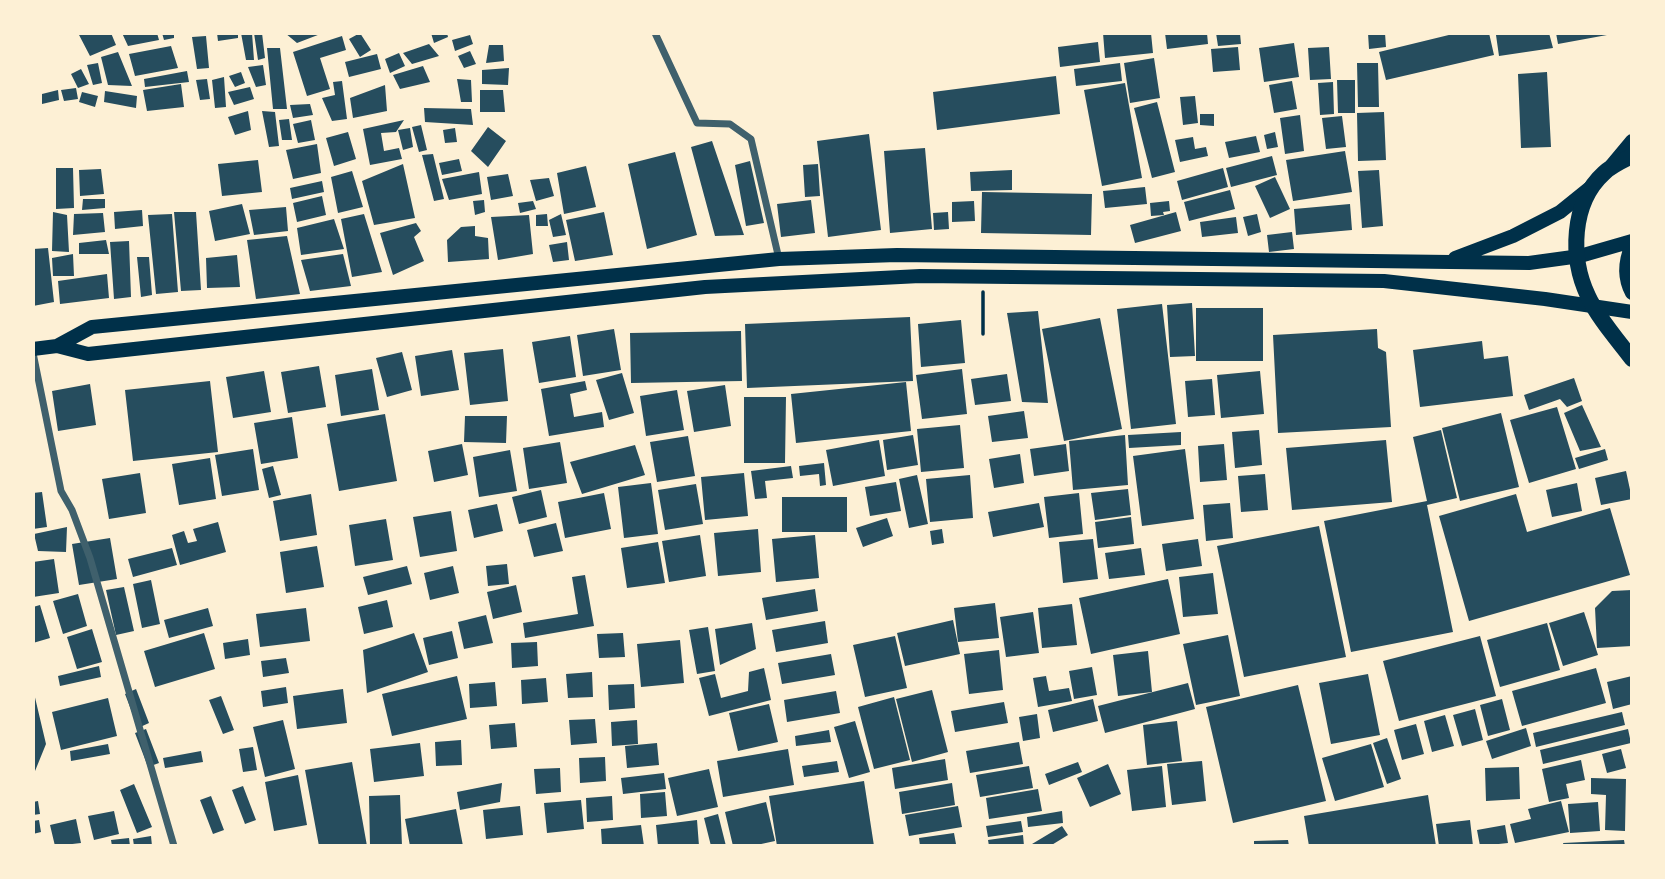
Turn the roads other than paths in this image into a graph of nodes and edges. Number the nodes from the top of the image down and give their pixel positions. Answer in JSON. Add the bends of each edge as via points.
{"nodes":[{"id":1,"x":655,"y":33,"type":"edge"},
{"id":2,"x":1632,"y":141,"type":"edge"},
{"id":3,"x":1632,"y":156,"type":"edge"},
{"id":4,"x":1632,"y":243,"type":"edge"},
{"id":5,"x":779,"y":258,"type":"junction"},
{"id":6,"x":1447,"y":260,"type":"junction"},
{"id":7,"x":1632,"y":293,"type":"edge"},
{"id":8,"x":1632,"y":312,"type":"edge"},
{"id":9,"x":57,"y":346,"type":"junction"},
{"id":10,"x":33,"y":351,"type":"edge"},
{"id":11,"x":1632,"y":359,"type":"edge"},
{"id":12,"x":174,"y":846,"type":"edge"}],
"edges":[{"from":1,"to":5,"type":"street","via":[[697,123],[730,124],[751,139]]},
{"from":2,"to":6,"type":"highway","via":[[1601,179],[1560,212],[1513,236]]},
{"from":3,"to":11,"type":"highway","via":[[1603,174],[1589,193],[1579,216],[1575,245],[1588,297]]},
{"from":4,"to":6,"type":"highway","via":[[1529,263]]},
{"from":4,"to":7,"type":"highway","via":[[1626,272]]},
{"from":5,"to":6,"type":"highway"},
{"from":5,"to":9,"type":"highway","via":[[92,327]]},
{"from":8,"to":9,"type":"highway","via":[[1384,281],[920,276],[705,287],[89,354]]},
{"from":9,"to":10,"type":"highway"},
{"from":10,"to":12,"type":"street","via":[[61,491],[90,558]]}]}
